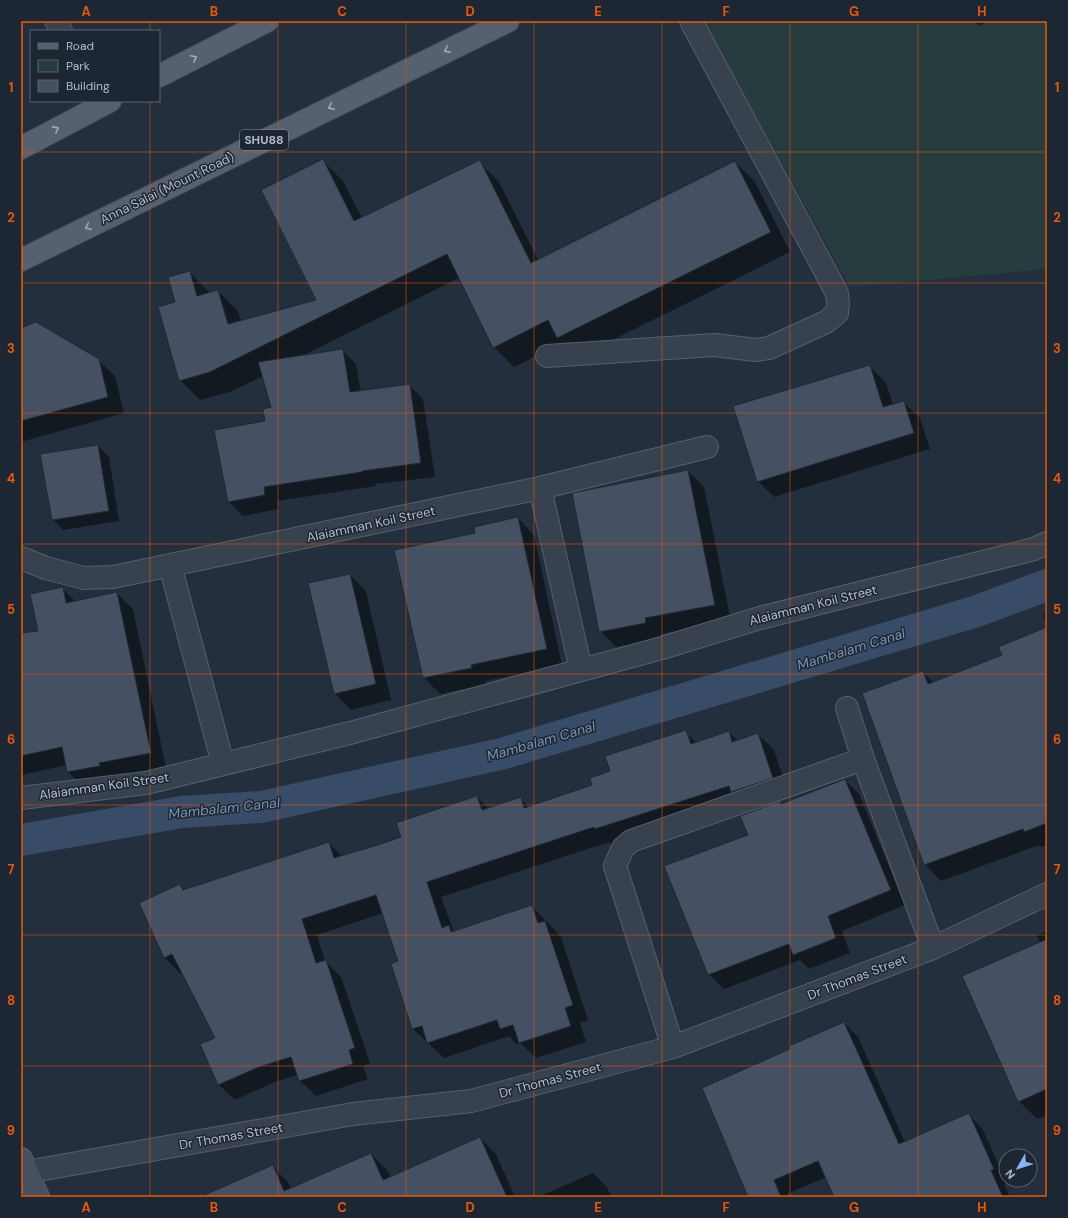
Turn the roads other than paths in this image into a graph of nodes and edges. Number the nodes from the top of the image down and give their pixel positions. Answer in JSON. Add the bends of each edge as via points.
{"nodes":[{"id":1,"x":56,"y":21,"type":"edge"},
{"id":2,"x":267,"y":21,"type":"edge"},
{"id":3,"x":508,"y":21,"type":"edge"},
{"id":4,"x":691,"y":21,"type":"edge"},
{"id":5,"x":60,"y":30,"type":"edge"},
{"id":6,"x":469,"y":30,"type":"edge"},
{"id":7,"x":160,"y":75,"type":"edge"},
{"id":8,"x":101,"y":103,"type":"edge"},
{"id":9,"x":21,"y":148,"type":"edge"},
{"id":10,"x":21,"y":260,"type":"edge"},
{"id":11,"x":547,"y":356,"type":"dead end"},
{"id":12,"x":707,"y":447,"type":"dead end"},
{"id":13,"x":540,"y":488,"type":"junction"},
{"id":14,"x":1047,"y":543,"type":"edge"},
{"id":15,"x":21,"y":558,"type":"edge"},
{"id":16,"x":170,"y":565,"type":"junction"},
{"id":17,"x":580,"y":670,"type":"junction"},
{"id":18,"x":846,"y":708,"type":"dead end"},
{"id":19,"x":863,"y":759,"type":"junction"},
{"id":20,"x":223,"y":764,"type":"junction"},
{"id":21,"x":21,"y":798,"type":"edge"},
{"id":22,"x":1047,"y":894,"type":"edge"},
{"id":23,"x":933,"y":948,"type":"junction"},
{"id":24,"x":673,"y":1047,"type":"junction"},
{"id":25,"x":24,"y":1166,"type":"edge"},
{"id":26,"x":38,"y":1197,"type":"edge"}],
"edges":[{"from":1,"to":5,"type":"street"},
{"from":7,"to":2,"type":"main road","one_way":true},
{"from":3,"to":6,"type":"main road","name":"Anna Salai (Mount Road)","number":"SHU88"},
{"from":4,"to":11,"type":"street","via":[[837,293],[836,313],[826,322],[769,348],[756,350],[714,345]]},
{"from":6,"to":10,"type":"main road","name":"Anna Salai (Mount Road)","number":"SHU88","one_way":true},
{"from":9,"to":8,"type":"main road","one_way":true},
{"from":12,"to":13,"type":"street","name":"Alaiamman Koil Street"},
{"from":13,"to":16,"type":"street","name":"Alaiamman Koil Street"},
{"from":13,"to":17,"type":"street"},
{"from":14,"to":17,"type":"street","name":"Alaiamman Koil Street","via":[[1034,549],[760,618]]},
{"from":15,"to":16,"type":"street","name":"Alaiamman Koil Street","via":[[84,578],[113,577]]},
{"from":16,"to":20,"type":"street"},
{"from":17,"to":20,"type":"street","name":"Alaiamman Koil Street","via":[[350,733]]},
{"from":18,"to":19,"type":"street"},
{"from":19,"to":23,"type":"street"},
{"from":19,"to":24,"type":"street","via":[[631,841],[623,848],[616,866]]},
{"from":20,"to":21,"type":"street","name":"Alaiamman Koil Street","via":[[146,782]]},
{"from":22,"to":23,"type":"street","name":"Dr Thomas Street"},
{"from":23,"to":24,"type":"street","name":"Dr Thomas Street"},
{"from":24,"to":25,"type":"street","name":"Dr Thomas Street","via":[[471,1101],[353,1114]]},
{"from":25,"to":26,"type":"main road"}]}
